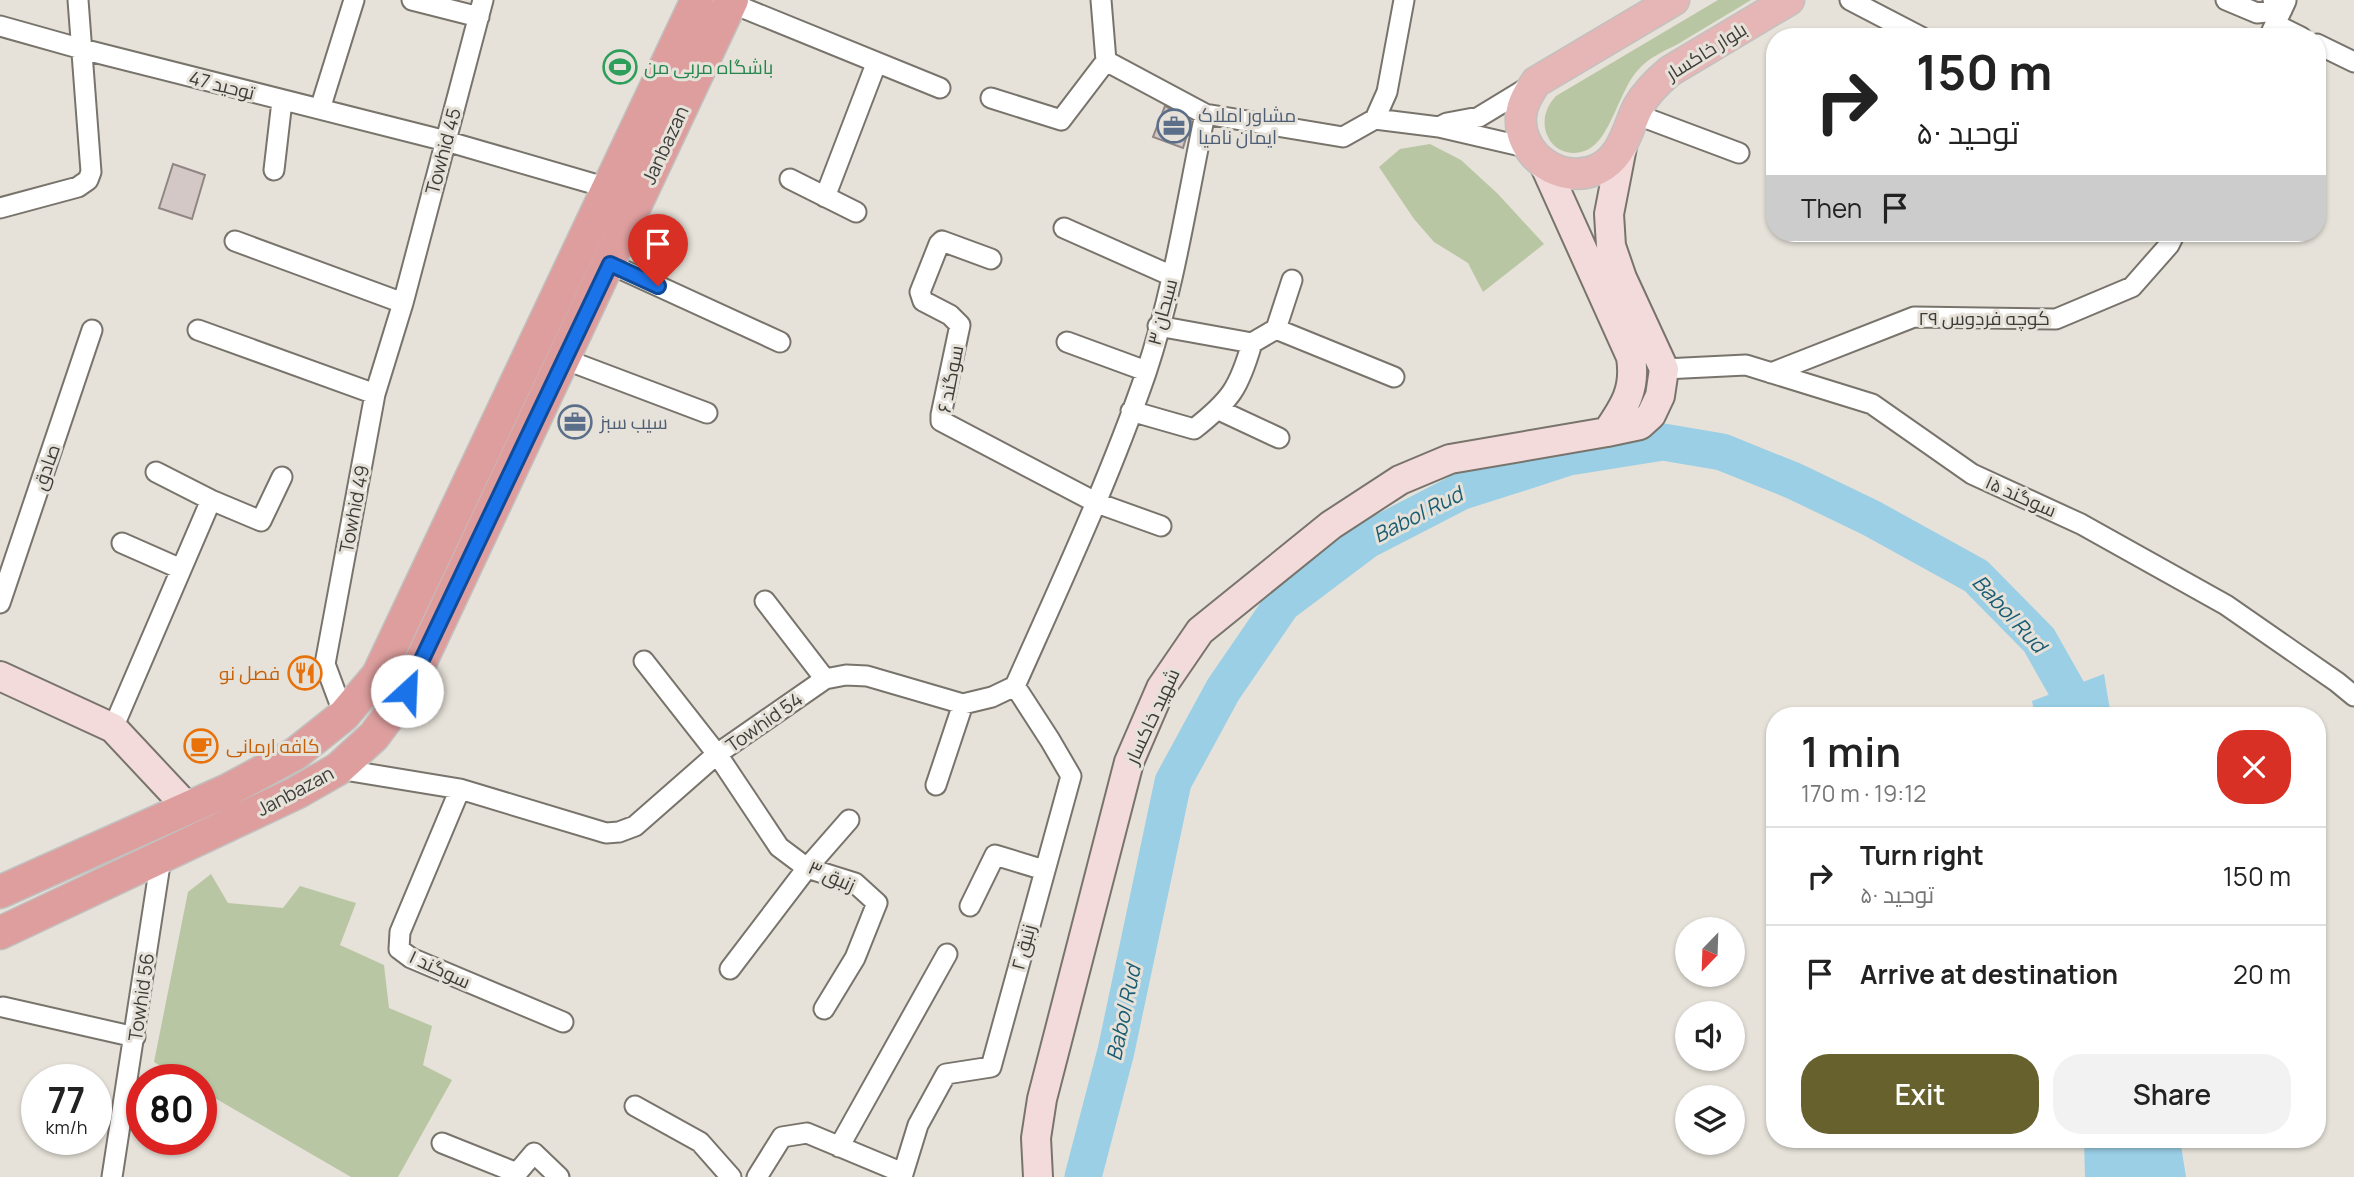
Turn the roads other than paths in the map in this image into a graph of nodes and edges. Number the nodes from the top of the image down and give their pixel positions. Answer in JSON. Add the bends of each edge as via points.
{"nodes":[{"id":1,"x":78,"y":0,"type":"edge"},
{"id":2,"x":354,"y":0,"type":"edge"},
{"id":3,"x":412,"y":0,"type":"edge"},
{"id":4,"x":697,"y":0,"type":"edge"},
{"id":5,"x":1101,"y":0,"type":"edge"},
{"id":6,"x":1404,"y":0,"type":"edge"},
{"id":7,"x":1674,"y":0,"type":"edge"},
{"id":8,"x":1789,"y":0,"type":"edge"},
{"id":9,"x":1850,"y":0,"type":"edge"},
{"id":10,"x":2225,"y":0,"type":"edge"},
{"id":11,"x":732,"y":1,"type":"edge"},
{"id":12,"x":481,"y":8,"type":"edge"},
{"id":13,"x":2277,"y":14,"type":"edge"},
{"id":14,"x":0,"y":26,"type":"edge"},
{"id":15,"x":1904,"y":28,"type":"edge"},
{"id":16,"x":2292,"y":28,"type":"edge"},
{"id":17,"x":2326,"y":48,"type":"edge"},
{"id":18,"x":82,"y":49,"type":"junction"},
{"id":19,"x":1106,"y":61,"type":"junction"},
{"id":20,"x":2354,"y":62,"type":"edge"},
{"id":21,"x":876,"y":64,"type":"junction"},
{"id":22,"x":1537,"y":82,"type":"junction"},
{"id":23,"x":940,"y":88,"type":"dead end"},
{"id":24,"x":991,"y":98,"type":"dead end"},
{"id":25,"x":282,"y":101,"type":"junction"},
{"id":26,"x":320,"y":108,"type":"junction"},
{"id":27,"x":1205,"y":114,"type":"junction"},
{"id":28,"x":1635,"y":114,"type":"junction"},
{"id":29,"x":1375,"y":119,"type":"junction"},
{"id":30,"x":1439,"y":127,"type":"junction"},
{"id":31,"x":446,"y":141,"type":"junction"},
{"id":32,"x":1622,"y":147,"type":"junction"},
{"id":33,"x":1739,"y":153,"type":"dead end"},
{"id":34,"x":1536,"y":156,"type":"junction"},
{"id":35,"x":274,"y":170,"type":"dead end"},
{"id":36,"x":790,"y":179,"type":"dead end"},
{"id":37,"x":608,"y":188,"type":"junction"},
{"id":38,"x":825,"y":197,"type":"junction"},
{"id":39,"x":0,"y":208,"type":"edge"},
{"id":40,"x":856,"y":212,"type":"dead end"},
{"id":41,"x":1064,"y":228,"type":"dead end"},
{"id":42,"x":235,"y":241,"type":"dead end"},
{"id":43,"x":2170,"y":242,"type":"edge"},
{"id":44,"x":991,"y":260,"type":"dead end"},
{"id":45,"x":610,"y":264,"type":"junction"},
{"id":46,"x":1172,"y":276,"type":"junction"},
{"id":47,"x":1292,"y":280,"type":"dead end"},
{"id":48,"x":403,"y":303,"type":"junction"},
{"id":49,"x":1158,"y":326,"type":"junction"},
{"id":50,"x":1276,"y":329,"type":"junction"},
{"id":51,"x":92,"y":330,"type":"dead end"},
{"id":52,"x":198,"y":330,"type":"dead end"},
{"id":53,"x":780,"y":342,"type":"dead end"},
{"id":54,"x":1067,"y":342,"type":"dead end"},
{"id":55,"x":1252,"y":343,"type":"junction"},
{"id":56,"x":564,"y":359,"type":"junction"},
{"id":57,"x":1664,"y":369,"type":"junction"},
{"id":58,"x":1146,"y":371,"type":"junction"},
{"id":59,"x":1771,"y":373,"type":"junction"},
{"id":60,"x":1394,"y":377,"type":"dead end"},
{"id":61,"x":375,"y":394,"type":"junction"},
{"id":62,"x":1219,"y":410,"type":"junction"},
{"id":63,"x":1131,"y":411,"type":"junction"},
{"id":64,"x":707,"y":413,"type":"dead end"},
{"id":65,"x":1607,"y":432,"type":"junction"},
{"id":66,"x":1279,"y":438,"type":"dead end"},
{"id":67,"x":156,"y":472,"type":"dead end"},
{"id":68,"x":282,"y":477,"type":"dead end"},
{"id":69,"x":211,"y":500,"type":"junction"},
{"id":70,"x":1097,"y":503,"type":"junction"},
{"id":71,"x":1161,"y":526,"type":"dead end"},
{"id":72,"x":122,"y":543,"type":"dead end"},
{"id":73,"x":181,"y":569,"type":"junction"},
{"id":74,"x":765,"y":601,"type":"dead end"},
{"id":75,"x":0,"y":603,"type":"edge"},
{"id":76,"x":644,"y":661,"type":"dead end"},
{"id":77,"x":0,"y":676,"type":"edge"},
{"id":78,"x":825,"y":679,"type":"junction"},
{"id":79,"x":1015,"y":687,"type":"junction"},
{"id":80,"x":2354,"y":696,"type":"edge"},
{"id":81,"x":963,"y":704,"type":"junction"},
{"id":82,"x":344,"y":715,"type":"junction"},
{"id":83,"x":113,"y":728,"type":"junction"},
{"id":84,"x":717,"y":754,"type":"junction"},
{"id":85,"x":338,"y":769,"type":"junction"},
{"id":86,"x":936,"y":785,"type":"dead end"},
{"id":87,"x":460,"y":789,"type":"junction"},
{"id":88,"x":187,"y":807,"type":"junction"},
{"id":89,"x":849,"y":820,"type":"dead end"},
{"id":90,"x":161,"y":858,"type":"junction"},
{"id":91,"x":807,"y":868,"type":"junction"},
{"id":92,"x":1044,"y":870,"type":"junction"},
{"id":93,"x":0,"y":892,"type":"edge"},
{"id":94,"x":970,"y":906,"type":"dead end"},
{"id":95,"x":0,"y":933,"type":"edge"},
{"id":96,"x":947,"y":954,"type":"dead end"},
{"id":97,"x":730,"y":969,"type":"dead end"},
{"id":98,"x":3,"y":1007,"type":"dead end"},
{"id":99,"x":824,"y":1009,"type":"dead end"},
{"id":100,"x":563,"y":1022,"type":"dead end"},
{"id":101,"x":135,"y":1037,"type":"junction"},
{"id":102,"x":635,"y":1106,"type":"dead end"},
{"id":103,"x":442,"y":1143,"type":"dead end"},
{"id":104,"x":839,"y":1147,"type":"junction"},
{"id":105,"x":902,"y":1175,"type":"edge"},
{"id":106,"x":112,"y":1177,"type":"edge"},
{"id":107,"x":559,"y":1177,"type":"edge"},
{"id":108,"x":731,"y":1177,"type":"edge"},
{"id":109,"x":757,"y":1177,"type":"edge"},
{"id":110,"x":1038,"y":1177,"type":"edge"}],
"edges":[{"from":1,"to":18,"type":"street"},
{"from":2,"to":26,"type":"street"},
{"from":3,"to":12,"type":"street"},
{"from":4,"to":37,"type":"highway","name":"Janbazan"},
{"from":5,"to":19,"type":"street"},
{"from":6,"to":29,"type":"street","via":[[1387,92]]},
{"from":7,"to":22,"type":"main road"},
{"from":8,"to":28,"type":"main road","name":"بلوار خاکسار","via":[[1670,71]]},
{"from":9,"to":15,"type":"street"},
{"from":10,"to":13,"type":"street","via":[[2256,13]]},
{"from":11,"to":21,"type":"street"},
{"from":11,"to":45,"type":"highway","name":"Janbazan"},
{"from":12,"to":31,"type":"street","name":"Towhid 45"},
{"from":13,"to":16,"type":"street"},
{"from":14,"to":18,"type":"street","name":"توحید 47"},
{"from":17,"to":20,"type":"street"},
{"from":18,"to":25,"type":"street","name":"توحید 47"},
{"from":18,"to":39,"type":"street","via":[[88,180],[78,187]]},
{"from":19,"to":24,"type":"street","via":[[1061,120]]},
{"from":19,"to":27,"type":"street"},
{"from":21,"to":23,"type":"street"},
{"from":21,"to":38,"type":"street"},
{"from":22,"to":30,"type":"street","via":[[1479,117]]},
{"from":22,"to":34,"type":"main road","via":[[1525,98],[1521,116],[1523,134]]},
{"from":25,"to":26,"type":"street","name":"توحید 47"},
{"from":25,"to":35,"type":"street"},
{"from":26,"to":31,"type":"street","name":"توحید 47"},
{"from":27,"to":29,"type":"street","via":[[1343,137]]},
{"from":27,"to":46,"type":"street","name":"سبحان ۳"},
{"from":28,"to":32,"type":"main road","name":"بلوار خاکسار"},
{"from":28,"to":33,"type":"street"},
{"from":29,"to":30,"type":"street"},
{"from":30,"to":34,"type":"street"},
{"from":31,"to":37,"type":"street","name":"توحید 47"},
{"from":31,"to":48,"type":"street","name":"Towhid 45"},
{"from":32,"to":34,"type":"main road","name":"بلوار خاکسار","via":[[1598,169],[1580,174],[1561,172]]},
{"from":32,"to":57,"type":"main road","via":[[1609,214],[1611,246]]},
{"from":34,"to":65,"type":"main road","via":[[1631,357],[1630,395]]},
{"from":36,"to":38,"type":"street"},
{"from":37,"to":82,"type":"highway","name":"Janbazan","via":[[378,675]]},
{"from":38,"to":40,"type":"street"},
{"from":41,"to":46,"type":"street"},
{"from":42,"to":48,"type":"street"},
{"from":43,"to":59,"type":"street","name":"کوچه فردوس ۲۹","via":[[2132,287],[2056,319],[1914,317]]},
{"from":44,"to":70,"type":"street","name":"سوگند ۶","via":[[942,240],[920,292],[923,300],[960,325],[941,421]]},
{"from":45,"to":53,"type":"street"},
{"from":45,"to":56,"type":"highway","name":"Janbazan"},
{"from":46,"to":49,"type":"street","name":"سبحان ۳"},
{"from":47,"to":50,"type":"street"},
{"from":48,"to":61,"type":"street","name":"Towhid 49"},
{"from":49,"to":55,"type":"street"},
{"from":49,"to":58,"type":"street","name":"سبحان ۳"},
{"from":50,"to":55,"type":"street"},
{"from":50,"to":60,"type":"street"},
{"from":51,"to":75,"type":"street","name":"صادق"},
{"from":52,"to":61,"type":"street"},
{"from":54,"to":58,"type":"street"},
{"from":55,"to":62,"type":"street","via":[[1242,379]]},
{"from":56,"to":64,"type":"street"},
{"from":56,"to":85,"type":"highway","name":"Janbazan","via":[[407,691],[374,736]]},
{"from":57,"to":59,"type":"street","name":"سوگند ۱۵","via":[[1746,365]]},
{"from":57,"to":65,"type":"main road","name":"شهید خاکسار","via":[[1651,415],[1640,425]]},
{"from":58,"to":63,"type":"street","name":"سبحان ۳"},
{"from":59,"to":80,"type":"street","name":"سوگند ۱۵","via":[[1872,404],[1972,474],[2081,524],[2226,605]]},
{"from":61,"to":82,"type":"street","name":"Towhid 49","via":[[325,664]]},
{"from":62,"to":63,"type":"street","via":[[1194,429]]},
{"from":62,"to":66,"type":"street"},
{"from":63,"to":70,"type":"street","name":"سبحان ۳"},
{"from":65,"to":110,"type":"main road","name":"شهید خاکسار","via":[[1450,459],[1400,481],[1331,525],[1200,631],[1161,688],[1121,787],[1042,1099],[1036,1138]]},
{"from":67,"to":69,"type":"street"},
{"from":68,"to":69,"type":"street","via":[[261,521]]},
{"from":69,"to":73,"type":"street"},
{"from":70,"to":71,"type":"street"},
{"from":70,"to":79,"type":"street"},
{"from":72,"to":73,"type":"street"},
{"from":73,"to":83,"type":"street"},
{"from":74,"to":78,"type":"street"},
{"from":76,"to":84,"type":"street","name":"زنبق ۳"},
{"from":77,"to":83,"type":"main road"},
{"from":78,"to":81,"type":"street","name":"Towhid 54","via":[[867,676]]},
{"from":78,"to":84,"type":"street","name":"Towhid 54"},
{"from":79,"to":81,"type":"street"},
{"from":79,"to":92,"type":"street","name":"زنبق ۲","via":[[1071,776]]},
{"from":81,"to":86,"type":"street"},
{"from":82,"to":88,"type":"highway","name":"Janbazan","via":[[296,754]]},
{"from":83,"to":88,"type":"main road"},
{"from":84,"to":87,"type":"street","name":"Towhid 54","via":[[635,826],[620,832],[606,833]]},
{"from":84,"to":91,"type":"street","name":"زنبق ۳","via":[[779,846]]},
{"from":85,"to":87,"type":"street","name":"Towhid 54"},
{"from":85,"to":90,"type":"highway","name":"Janbazan"},
{"from":87,"to":100,"type":"street","name":"سوگند ۱","via":[[400,932],[400,949],[411,958]]},
{"from":88,"to":93,"type":"highway","name":"Janbazan"},
{"from":89,"to":91,"type":"street"},
{"from":90,"to":95,"type":"highway","name":"Janbazan"},
{"from":90,"to":101,"type":"street","name":"Towhid 56"},
{"from":91,"to":97,"type":"street"},
{"from":91,"to":99,"type":"street","name":"زنبق ۳","via":[[855,883],[877,903],[855,958]]},
{"from":92,"to":94,"type":"street","via":[[995,855]]},
{"from":92,"to":105,"type":"street","name":"زنبق ۲","via":[[991,1067],[946,1074],[918,1125]]},
{"from":96,"to":104,"type":"street"},
{"from":98,"to":101,"type":"street"},
{"from":101,"to":106,"type":"street","name":"Towhid 56"},
{"from":102,"to":108,"type":"street","via":[[700,1142]]},
{"from":103,"to":107,"type":"street","via":[[517,1173],[534,1153]]},
{"from":104,"to":105,"type":"street"},
{"from":104,"to":109,"type":"street","via":[[807,1133],[782,1137]]}]}
